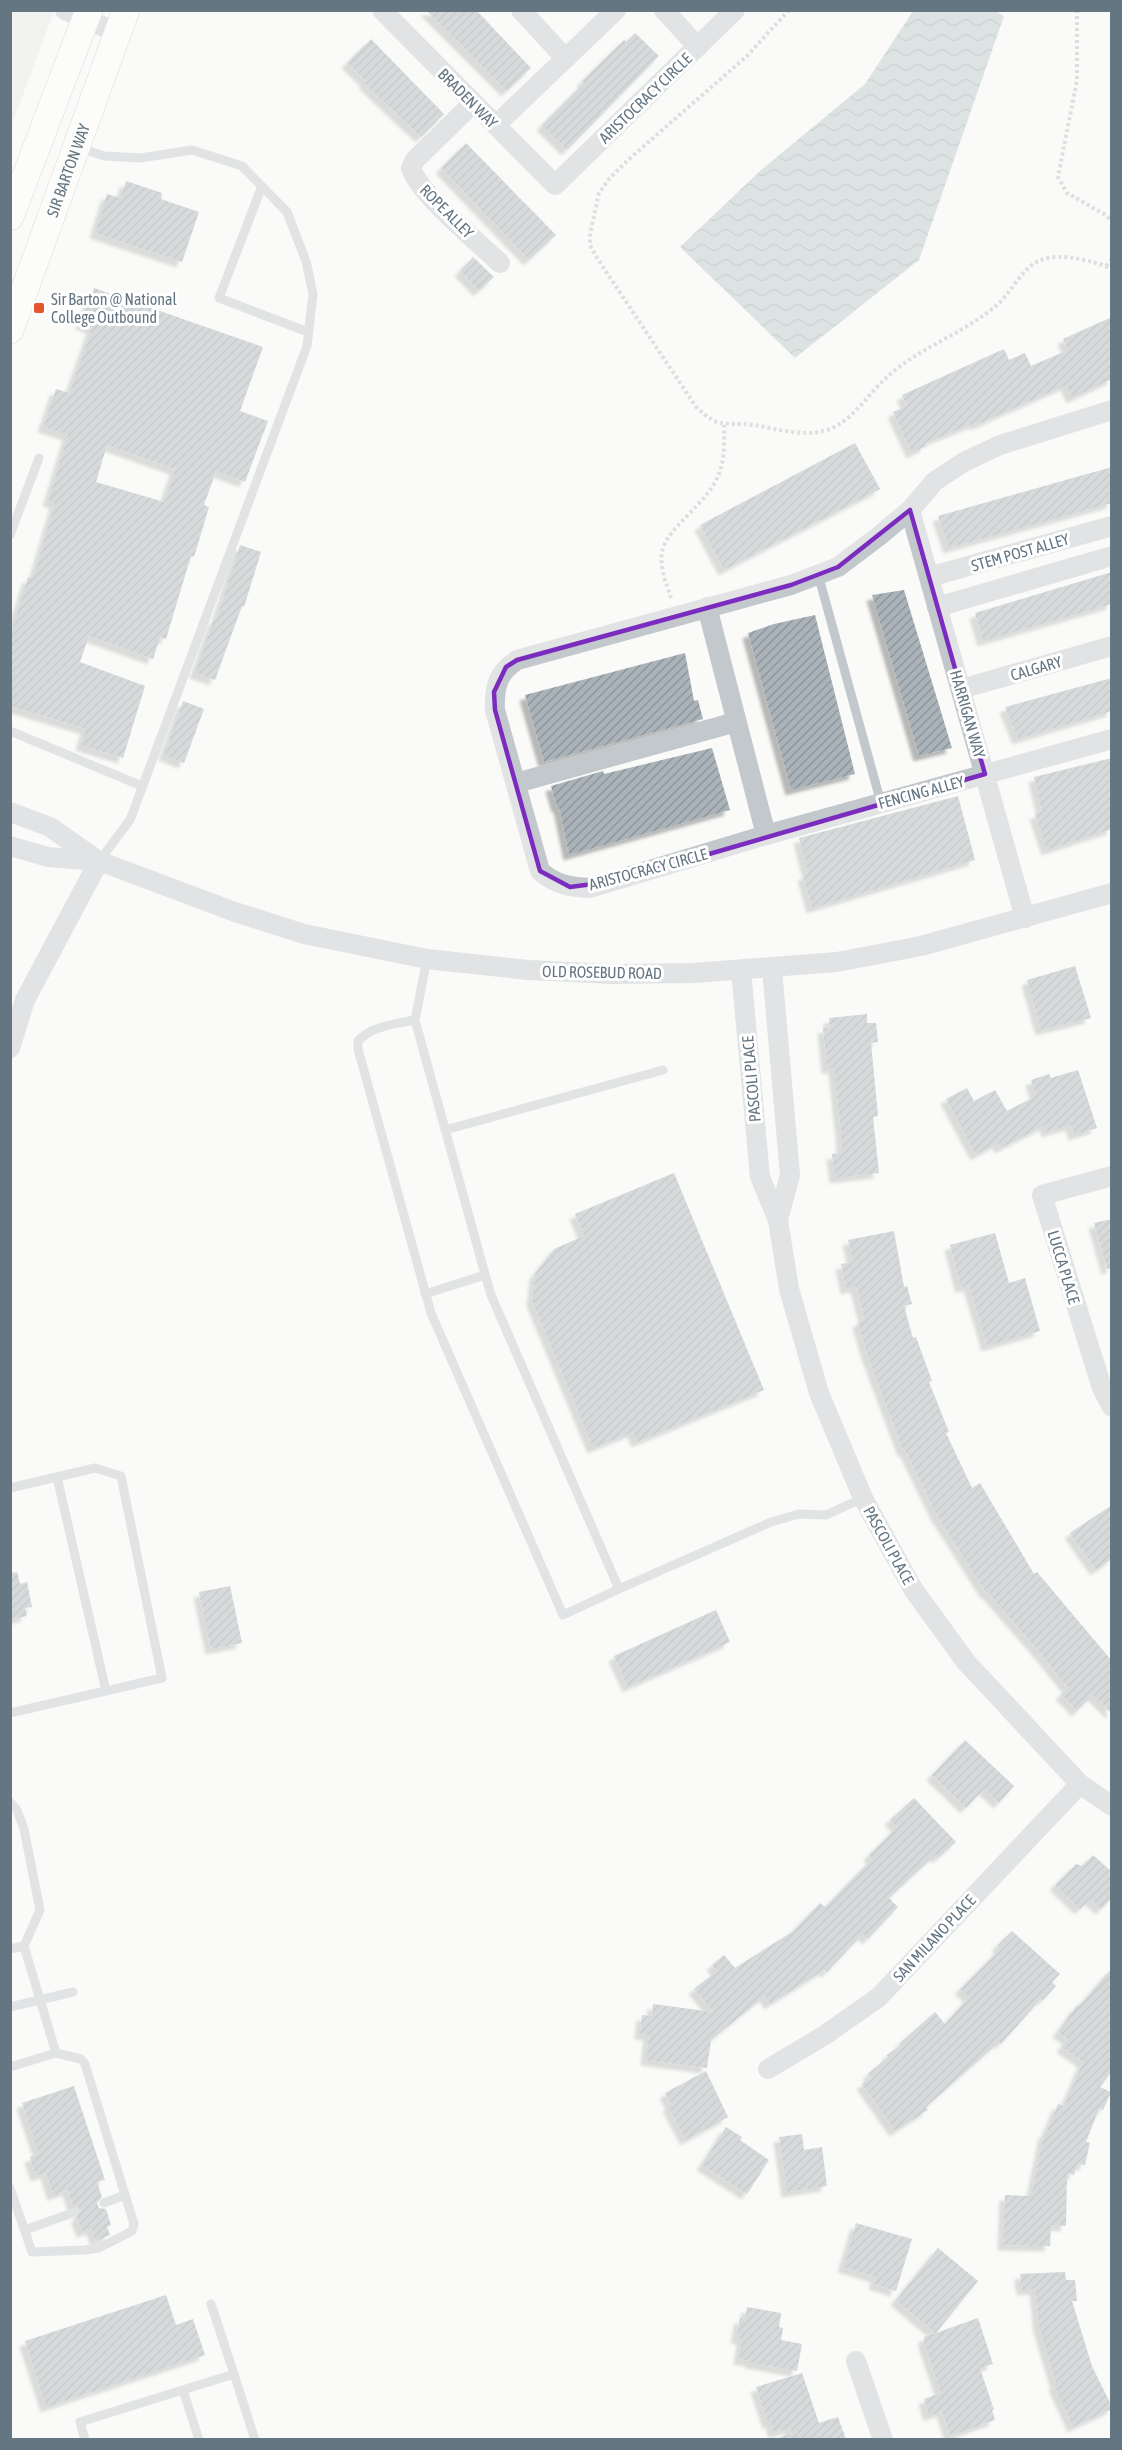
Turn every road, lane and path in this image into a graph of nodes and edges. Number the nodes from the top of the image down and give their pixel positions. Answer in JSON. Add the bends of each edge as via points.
{"nodes":[{"id":1,"x":382,"y":10,"type":"edge"},
{"id":2,"x":521,"y":10,"type":"edge"},
{"id":3,"x":616,"y":10,"type":"edge"},
{"id":4,"x":664,"y":10,"type":"edge"},
{"id":5,"x":735,"y":10,"type":"edge"},
{"id":6,"x":789,"y":10,"type":"edge"},
{"id":7,"x":1077,"y":10,"type":"edge"},
{"id":8,"x":80,"y":14,"type":"edge"},
{"id":9,"x":122,"y":22,"type":"edge"},
{"id":10,"x":698,"y":47,"type":"junction"},
{"id":11,"x":566,"y":58,"type":"junction"},
{"id":12,"x":473,"y":103,"type":"junction"},
{"id":13,"x":496,"y":125,"type":"junction"},
{"id":14,"x":76,"y":147,"type":"junction"},
{"id":15,"x":555,"y":185,"type":"joint"},
{"id":16,"x":262,"y":186,"type":"junction"},
{"id":17,"x":10,"y":217,"type":"edge"},
{"id":18,"x":1112,"y":221,"type":"edge"},
{"id":19,"x":1112,"y":259,"type":"edge"},
{"id":20,"x":500,"y":263,"type":"dead end"},
{"id":21,"x":1106,"y":266,"type":"junction"},
{"id":22,"x":1112,"y":269,"type":"edge"},
{"id":23,"x":10,"y":330,"type":"edge"},
{"id":24,"x":308,"y":332,"type":"junction"},
{"id":25,"x":1112,"y":411,"type":"edge"},
{"id":26,"x":724,"y":424,"type":"junction"},
{"id":27,"x":39,"y":458,"type":"dead end"},
{"id":28,"x":910,"y":510,"type":"junction"},
{"id":29,"x":1112,"y":526,"type":"edge"},
{"id":30,"x":10,"y":535,"type":"edge"},
{"id":31,"x":1112,"y":556,"type":"edge"},
{"id":32,"x":818,"y":574,"type":"junction"},
{"id":33,"x":928,"y":577,"type":"junction"},
{"id":34,"x":707,"y":607,"type":"junction"},
{"id":35,"x":937,"y":607,"type":"junction"},
{"id":36,"x":676,"y":616,"type":"junction"},
{"id":37,"x":1112,"y":646,"type":"edge"},
{"id":38,"x":961,"y":689,"type":"junction"},
{"id":39,"x":736,"y":722,"type":"junction"},
{"id":40,"x":10,"y":731,"type":"edge"},
{"id":41,"x":1112,"y":739,"type":"edge"},
{"id":42,"x":985,"y":774,"type":"junction"},
{"id":43,"x":516,"y":783,"type":"junction"},
{"id":44,"x":142,"y":786,"type":"junction"},
{"id":45,"x":881,"y":803,"type":"junction"},
{"id":46,"x":10,"y":812,"type":"edge"},
{"id":47,"x":766,"y":835,"type":"junction"},
{"id":48,"x":10,"y":846,"type":"edge"},
{"id":49,"x":99,"y":861,"type":"junction"},
{"id":50,"x":1112,"y":894,"type":"edge"},
{"id":51,"x":1025,"y":918,"type":"junction"},
{"id":52,"x":428,"y":958,"type":"junction"},
{"id":53,"x":772,"y":969,"type":"junction"},
{"id":54,"x":741,"y":970,"type":"junction"},
{"id":55,"x":415,"y":1020,"type":"junction"},
{"id":56,"x":12,"y":1037,"type":"edge"},
{"id":57,"x":663,"y":1070,"type":"dead end"},
{"id":58,"x":445,"y":1130,"type":"junction"},
{"id":59,"x":1112,"y":1176,"type":"edge"},
{"id":60,"x":778,"y":1220,"type":"junction"},
{"id":61,"x":485,"y":1275,"type":"junction"},
{"id":62,"x":425,"y":1294,"type":"junction"},
{"id":63,"x":1112,"y":1407,"type":"edge"},
{"id":64,"x":57,"y":1477,"type":"junction"},
{"id":65,"x":10,"y":1488,"type":"edge"},
{"id":66,"x":863,"y":1498,"type":"junction"},
{"id":67,"x":619,"y":1589,"type":"junction"},
{"id":68,"x":106,"y":1691,"type":"junction"},
{"id":69,"x":10,"y":1713,"type":"edge"},
{"id":70,"x":1080,"y":1784,"type":"junction"},
{"id":71,"x":1112,"y":1806,"type":"edge"},
{"id":72,"x":13,"y":1808,"type":"edge"},
{"id":73,"x":24,"y":1946,"type":"junction"},
{"id":74,"x":10,"y":1949,"type":"edge"},
{"id":75,"x":73,"y":1992,"type":"dead end"},
{"id":76,"x":38,"y":1999,"type":"junction"},
{"id":77,"x":10,"y":2007,"type":"edge"},
{"id":78,"x":56,"y":2053,"type":"junction"},
{"id":79,"x":10,"y":2067,"type":"edge"},
{"id":80,"x":768,"y":2069,"type":"dead end"},
{"id":81,"x":10,"y":2188,"type":"edge"},
{"id":82,"x":125,"y":2195,"type":"junction"},
{"id":83,"x":104,"y":2203,"type":"dead end"},
{"id":84,"x":75,"y":2212,"type":"dead end"},
{"id":85,"x":25,"y":2230,"type":"junction"},
{"id":86,"x":211,"y":2304,"type":"dead end"},
{"id":87,"x":856,"y":2361,"type":"dead end"},
{"id":88,"x":234,"y":2374,"type":"junction"},
{"id":89,"x":183,"y":2390,"type":"junction"},
{"id":90,"x":85,"y":2439,"type":"edge"},
{"id":91,"x":199,"y":2439,"type":"edge"},
{"id":92,"x":255,"y":2439,"type":"edge"},
{"id":93,"x":883,"y":2439,"type":"edge"}],
"edges":[{"from":1,"to":12,"type":"street","name":"BRADEN WAY"},
{"from":2,"to":11,"type":"street"},
{"from":3,"to":11,"type":"street"},
{"from":4,"to":10,"type":"street"},
{"from":5,"to":10,"type":"street","name":"ARISTOCRACY CIRCLE"},
{"from":6,"to":26,"type":"path","via":[[747,56],[609,179],[599,193],[590,234],[590,245],[597,258],[696,407],[712,422]]},
{"from":7,"to":18,"type":"path","via":[[1077,80],[1058,177],[1067,193]]},
{"from":8,"to":9,"type":"street"},
{"from":8,"to":17,"type":"main road"},
{"from":9,"to":14,"type":"main road","name":"SIR BARTON WAY"},
{"from":10,"to":15,"type":"street","name":"ARISTOCRACY CIRCLE"},
{"from":11,"to":13,"type":"street"},
{"from":12,"to":13,"type":"street","name":"BRADEN WAY"},
{"from":12,"to":20,"type":"street","name":"ROPE ALLEY","via":[[411,168],[414,178],[430,196]]},
{"from":13,"to":15,"type":"street","name":"BRADEN WAY"},
{"from":14,"to":16,"type":"lane","via":[[104,156],[140,158],[192,150],[242,166]]},
{"from":14,"to":23,"type":"main road","name":"SIR BARTON WAY"},
{"from":16,"to":24,"type":"lane","via":[[287,212],[306,261],[313,294]]},
{"from":16,"to":24,"type":"lane","via":[[219,298]]},
{"from":19,"to":21,"type":"path"},
{"from":21,"to":22,"type":"path"},
{"from":21,"to":26,"type":"path","via":[[1093,260],[1042,259],[998,304],[904,363],[849,417],[830,429],[808,433]]},
{"from":24,"to":44,"type":"lane","via":[[307,346]]},
{"from":25,"to":28,"type":"street","name":"ARISTOCRACY CIRCLE","via":[[1000,445],[964,462],[935,480]]},
{"from":26,"to":36,"type":"path","via":[[723,469],[711,492],[671,533],[663,548],[662,562]]},
{"from":27,"to":30,"type":"lane"},
{"from":28,"to":32,"type":"street","name":"ARISTOCRACY CIRCLE","via":[[838,567]]},
{"from":28,"to":33,"type":"street","name":"HARRIGAN WAY"},
{"from":29,"to":33,"type":"street","name":"STEM POST ALLEY"},
{"from":31,"to":35,"type":"street","name":"STEM POST ALLEY"},
{"from":32,"to":34,"type":"street","name":"ARISTOCRACY CIRCLE"},
{"from":32,"to":45,"type":"lane"},
{"from":33,"to":35,"type":"street","name":"HARRIGAN WAY"},
{"from":34,"to":36,"type":"street","name":"ARISTOCRACY CIRCLE"},
{"from":34,"to":39,"type":"street"},
{"from":35,"to":38,"type":"street","name":"HARRIGAN WAY"},
{"from":36,"to":43,"type":"street","name":"ARISTOCRACY CIRCLE","via":[[517,660],[506,668],[494,692],[495,710]]},
{"from":37,"to":38,"type":"street","name":"CALGARY"},
{"from":38,"to":42,"type":"street","name":"HARRIGAN WAY"},
{"from":39,"to":43,"type":"street"},
{"from":39,"to":47,"type":"street"},
{"from":40,"to":44,"type":"lane"},
{"from":41,"to":42,"type":"street","name":"FENCING ALLEY"},
{"from":42,"to":45,"type":"street","name":"FENCING ALLEY"},
{"from":42,"to":51,"type":"street","name":"HARRIGAN WAY"},
{"from":43,"to":47,"type":"street","name":"ARISTOCRACY CIRCLE","via":[[540,871],[551,881],[570,887],[590,888]]},
{"from":44,"to":49,"type":"lane","via":[[130,820]]},
{"from":45,"to":47,"type":"street","name":"FENCING ALLEY"},
{"from":46,"to":49,"type":"street","name":"OLD ROSEBUD ROAD","via":[[50,827]]},
{"from":48,"to":49,"type":"street","name":"OLD ROSEBUD ROAD","via":[[48,857]]},
{"from":49,"to":52,"type":"street","name":"OLD ROSEBUD ROAD","via":[[304,934]]},
{"from":49,"to":56,"type":"street","via":[[25,1000]]},
{"from":50,"to":51,"type":"street","name":"OLD ROSEBUD ROAD"},
{"from":51,"to":53,"type":"street","name":"OLD ROSEBUD ROAD","via":[[921,946]]},
{"from":52,"to":54,"type":"street","name":"OLD ROSEBUD ROAD","via":[[528,970],[612,974]]},
{"from":52,"to":55,"type":"lane"},
{"from":53,"to":54,"type":"street","name":"OLD ROSEBUD ROAD"},
{"from":53,"to":60,"type":"street","name":"PASCOLI PLACE","via":[[790,1175]]},
{"from":54,"to":60,"type":"street","name":"PASCOLI PLACE","via":[[760,1177]]},
{"from":55,"to":58,"type":"lane"},
{"from":55,"to":62,"type":"lane","via":[[363,1036],[358,1049]]},
{"from":57,"to":58,"type":"lane"},
{"from":58,"to":61,"type":"lane"},
{"from":59,"to":63,"type":"street","name":"LUCCA PLACE","via":[[1042,1195],[1102,1388]]},
{"from":60,"to":66,"type":"street","name":"PASCOLI PLACE","via":[[789,1289],[819,1393]]},
{"from":61,"to":62,"type":"lane"},
{"from":61,"to":67,"type":"lane"},
{"from":62,"to":67,"type":"lane","via":[[563,1614]]},
{"from":64,"to":65,"type":"lane"},
{"from":64,"to":68,"type":"lane"},
{"from":64,"to":68,"type":"lane","via":[[96,1468],[121,1476],[162,1678]]},
{"from":66,"to":67,"type":"lane","via":[[826,1515],[799,1514],[771,1522]]},
{"from":66,"to":70,"type":"street","name":"PASCOLI PLACE","via":[[913,1589],[966,1662]]},
{"from":68,"to":69,"type":"lane"},
{"from":70,"to":71,"type":"street","name":"PASCOLI PLACE"},
{"from":70,"to":80,"type":"street","name":"SAN MILANO PLACE","via":[[879,1996]]},
{"from":72,"to":73,"type":"lane","via":[[24,1829],[40,1910]]},
{"from":73,"to":74,"type":"lane"},
{"from":73,"to":76,"type":"lane"},
{"from":75,"to":76,"type":"lane"},
{"from":76,"to":77,"type":"lane"},
{"from":76,"to":78,"type":"lane"},
{"from":78,"to":79,"type":"lane"},
{"from":78,"to":82,"type":"lane","via":[[81,2059],[85,2064]]},
{"from":81,"to":85,"type":"lane"},
{"from":82,"to":83,"type":"lane"},
{"from":82,"to":85,"type":"lane","via":[[134,2224],[132,2232],[99,2248],[32,2252]]},
{"from":84,"to":85,"type":"lane"},
{"from":86,"to":88,"type":"lane"},
{"from":87,"to":93,"type":"street"},
{"from":88,"to":89,"type":"lane"},
{"from":88,"to":92,"type":"lane"},
{"from":89,"to":90,"type":"lane","via":[[80,2422]]},
{"from":89,"to":91,"type":"lane"}]}
